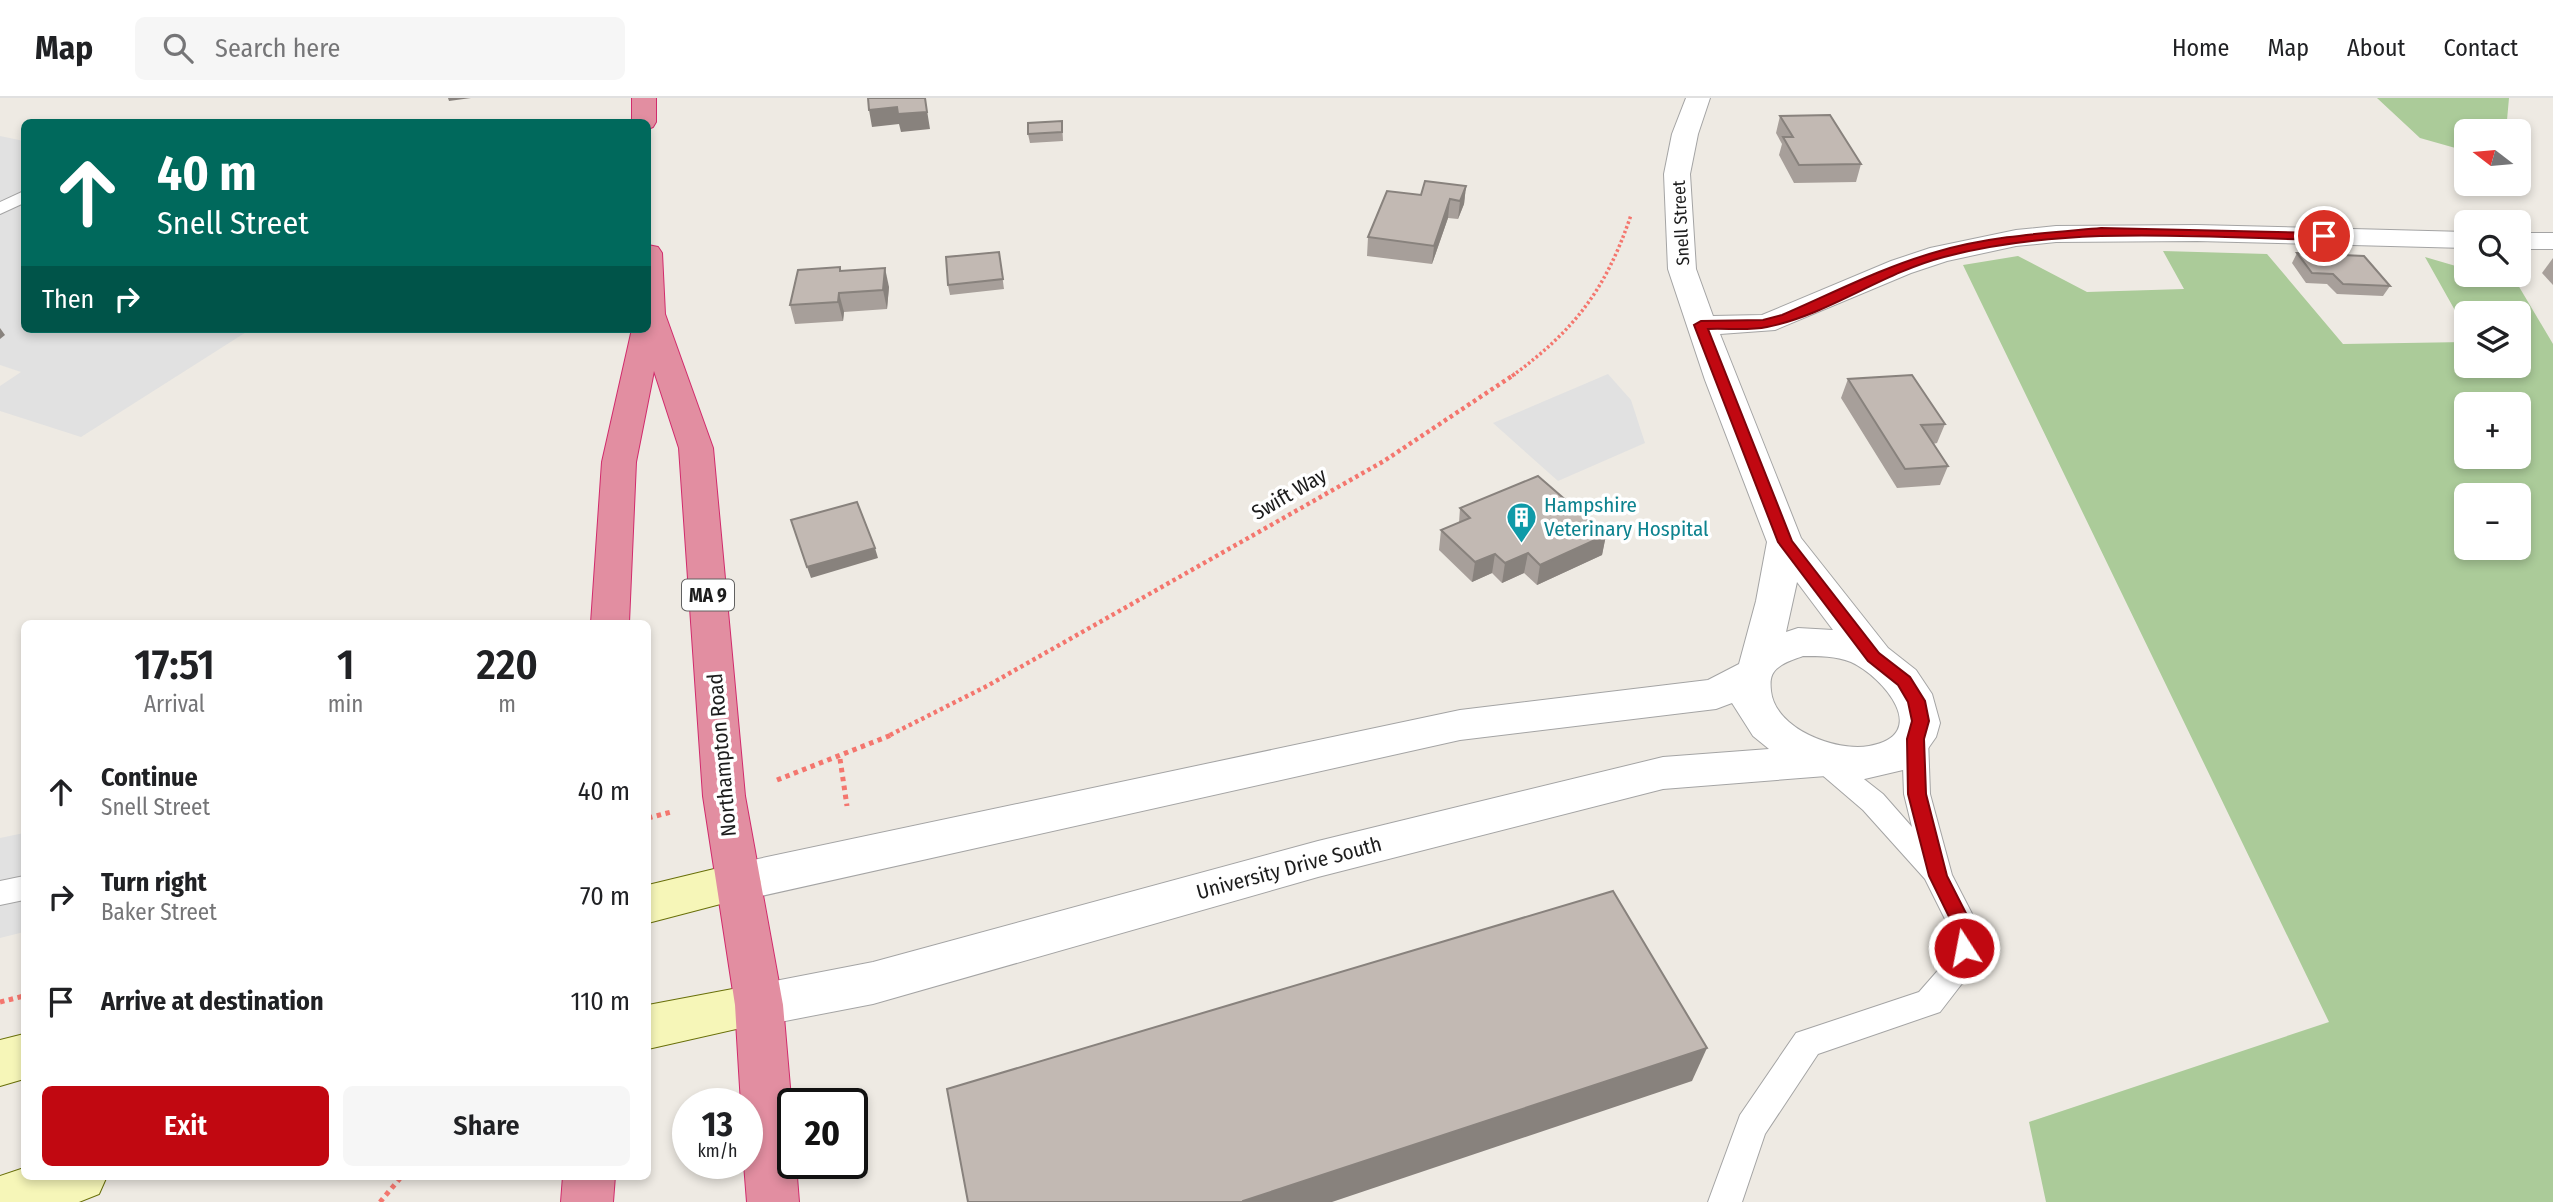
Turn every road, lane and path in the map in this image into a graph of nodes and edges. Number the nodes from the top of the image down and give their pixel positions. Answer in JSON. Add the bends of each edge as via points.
{"nodes":[{"id":1,"x":643,"y":98,"type":"edge"},
{"id":2,"x":1698,"y":98,"type":"edge"},
{"id":3,"x":644,"y":119,"type":"edge"},
{"id":4,"x":21,"y":198,"type":"edge"},
{"id":5,"x":1634,"y":204,"type":"dead end"},
{"id":6,"x":0,"y":209,"type":"edge"},
{"id":7,"x":2454,"y":240,"type":"edge"},
{"id":8,"x":2531,"y":241,"type":"edge"},
{"id":9,"x":2553,"y":241,"type":"edge"},
{"id":10,"x":1701,"y":325,"type":"junction"},
{"id":11,"x":651,"y":331,"type":"edge"},
{"id":12,"x":646,"y":333,"type":"edge"},
{"id":13,"x":1785,"y":542,"type":"junction"},
{"id":14,"x":610,"y":620,"type":"edge"},
{"id":15,"x":1874,"y":657,"type":"junction"},
{"id":16,"x":1755,"y":667,"type":"junction"},
{"id":17,"x":1915,"y":739,"type":"junction"},
{"id":18,"x":840,"y":759,"type":"junction"},
{"id":19,"x":1823,"y":761,"type":"junction"},
{"id":20,"x":785,"y":777,"type":"dead end"},
{"id":21,"x":847,"y":807,"type":"dead end"},
{"id":22,"x":1938,"y":876,"type":"junction"},
{"id":23,"x":739,"y":883,"type":"junction"},
{"id":24,"x":21,"y":889,"type":"edge"},
{"id":25,"x":0,"y":893,"type":"edge"},
{"id":26,"x":651,"y":903,"type":"edge"},
{"id":27,"x":21,"y":997,"type":"edge"},
{"id":28,"x":0,"y":1002,"type":"edge"},
{"id":29,"x":759,"y":1005,"type":"junction"},
{"id":30,"x":651,"y":1026,"type":"edge"},
{"id":31,"x":21,"y":1058,"type":"edge"},
{"id":32,"x":0,"y":1063,"type":"edge"},
{"id":33,"x":69,"y":1180,"type":"edge"},
{"id":34,"x":399,"y":1180,"type":"edge"},
{"id":35,"x":589,"y":1180,"type":"edge"},
{"id":36,"x":0,"y":1202,"type":"edge"},
{"id":37,"x":380,"y":1202,"type":"edge"},
{"id":38,"x":587,"y":1202,"type":"edge"},
{"id":39,"x":773,"y":1202,"type":"edge"},
{"id":40,"x":1726,"y":1202,"type":"edge"}],
"edges":[{"from":1,"to":3,"type":"highway"},
{"from":2,"to":10,"type":"street","name":"Snell Street","via":[[1677,174],[1682,269]]},
{"from":4,"to":6,"type":"lane"},
{"from":5,"to":18,"type":"path","name":"Swift Way","via":[[1600,284],[1570,329],[1464,412],[947,706]]},
{"from":7,"to":10,"type":"street","via":[[2056,234],[1940,254],[1764,324]]},
{"from":8,"to":9,"type":"street"},
{"from":10,"to":13,"type":"street","name":"Snell Street"},
{"from":11,"to":23,"type":"highway","name":"Northampton Road","number":"MA 9","via":[[696,448],[724,796]]},
{"from":12,"to":14,"type":"highway","name":"Northampton Road","number":"MA 9","via":[[619,462]]},
{"from":13,"to":15,"type":"street","name":"Snell Street"},
{"from":13,"to":16,"type":"street","via":[[1775,601]]},
{"from":15,"to":16,"type":"street","via":[[1848,647],[1798,642],[1777,648]]},
{"from":15,"to":17,"type":"street","via":[[1904,681],[1916,701],[1920,721]]},
{"from":16,"to":19,"type":"street","via":[[1749,694],[1756,714],[1795,750]]},
{"from":16,"to":23,"type":"street","via":[[1716,694],[1460,725]]},
{"from":17,"to":19,"type":"street","via":[[1901,754],[1879,763]]},
{"from":17,"to":22,"type":"lane","via":[[1917,794]]},
{"from":18,"to":20,"type":"path","name":"Swift Way"},
{"from":18,"to":21,"type":"path"},
{"from":19,"to":22,"type":"lane","via":[[1873,802]]},
{"from":19,"to":29,"type":"street","name":"University Drive South","via":[[1663,773],[1318,859],[873,983]]},
{"from":22,"to":40,"type":"lane","via":[[1966,931],[1962,964],[1929,1002],[1807,1043],[1751,1126]]},
{"from":23,"to":26,"type":"main road"},
{"from":23,"to":29,"type":"highway","name":"Northampton Road","number":"MA 9"},
{"from":24,"to":25,"type":"lane"},
{"from":27,"to":28,"type":"path"},
{"from":29,"to":30,"type":"main road"},
{"from":29,"to":39,"type":"highway","name":"Northampton Road","number":"MA 9"},
{"from":31,"to":32,"type":"main road"},
{"from":33,"to":36,"type":"main road"},
{"from":34,"to":37,"type":"path"},
{"from":35,"to":38,"type":"highway"}]}
